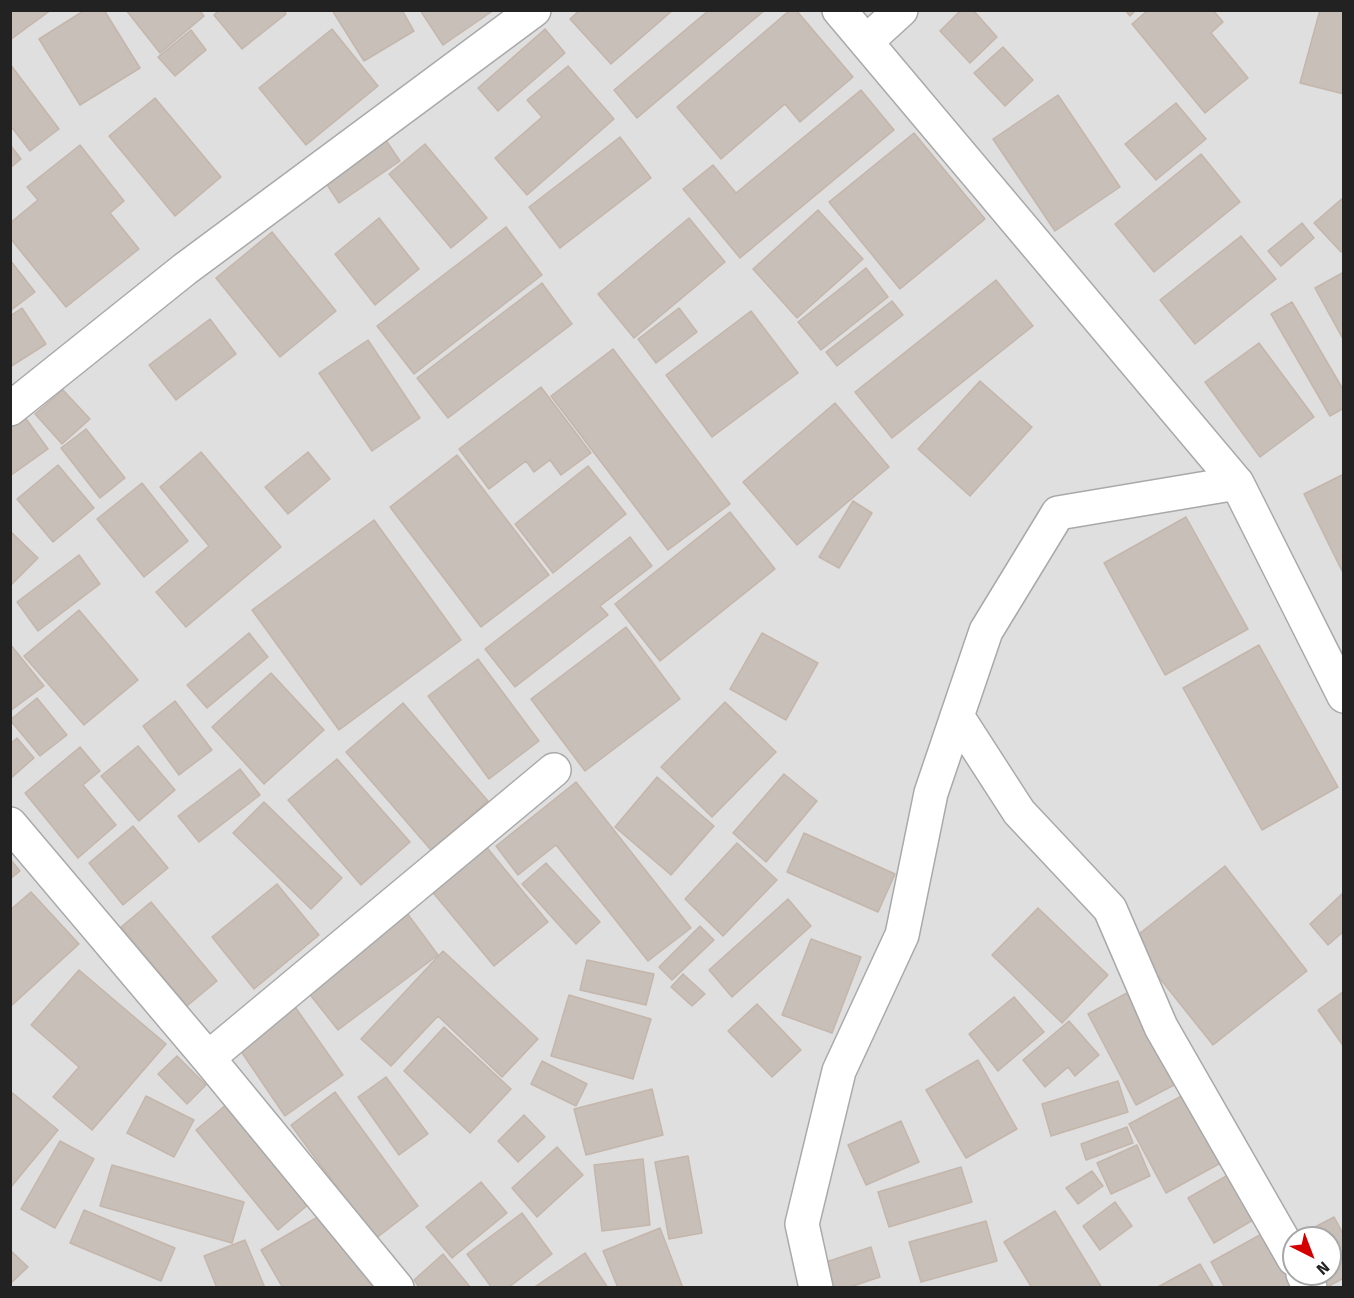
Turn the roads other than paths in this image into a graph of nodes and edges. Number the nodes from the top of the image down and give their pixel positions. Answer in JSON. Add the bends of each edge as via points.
{"nodes":[{"id":1,"x":534,"y":10,"type":"edge"},
{"id":2,"x":839,"y":10,"type":"edge"},
{"id":3,"x":901,"y":10,"type":"edge"},
{"id":4,"x":866,"y":42,"type":"junction"},
{"id":5,"x":10,"y":409,"type":"edge"},
{"id":6,"x":1237,"y":483,"type":"junction"},
{"id":7,"x":1344,"y":696,"type":"edge"},
{"id":8,"x":957,"y":716,"type":"junction"},
{"id":9,"x":554,"y":770,"type":"dead end"},
{"id":10,"x":10,"y":824,"type":"edge"},
{"id":11,"x":208,"y":1058,"type":"junction"},
{"id":12,"x":1282,"y":1238,"type":"edge"},
{"id":13,"x":397,"y":1287,"type":"edge"},
{"id":14,"x":816,"y":1287,"type":"edge"}],
"edges":[{"from":1,"to":5,"type":"street","via":[[185,269]]},
{"from":2,"to":4,"type":"street"},
{"from":3,"to":4,"type":"street"},
{"from":4,"to":6,"type":"street"},
{"from":6,"to":7,"type":"street"},
{"from":6,"to":8,"type":"street","via":[[1058,513],[986,631]]},
{"from":8,"to":12,"type":"street","via":[[1019,812],[1110,909],[1161,1027]]},
{"from":8,"to":14,"type":"street","via":[[931,793],[902,934],[839,1071],[802,1224]]},
{"from":9,"to":11,"type":"street"},
{"from":10,"to":11,"type":"street"},
{"from":11,"to":13,"type":"street"}]}
